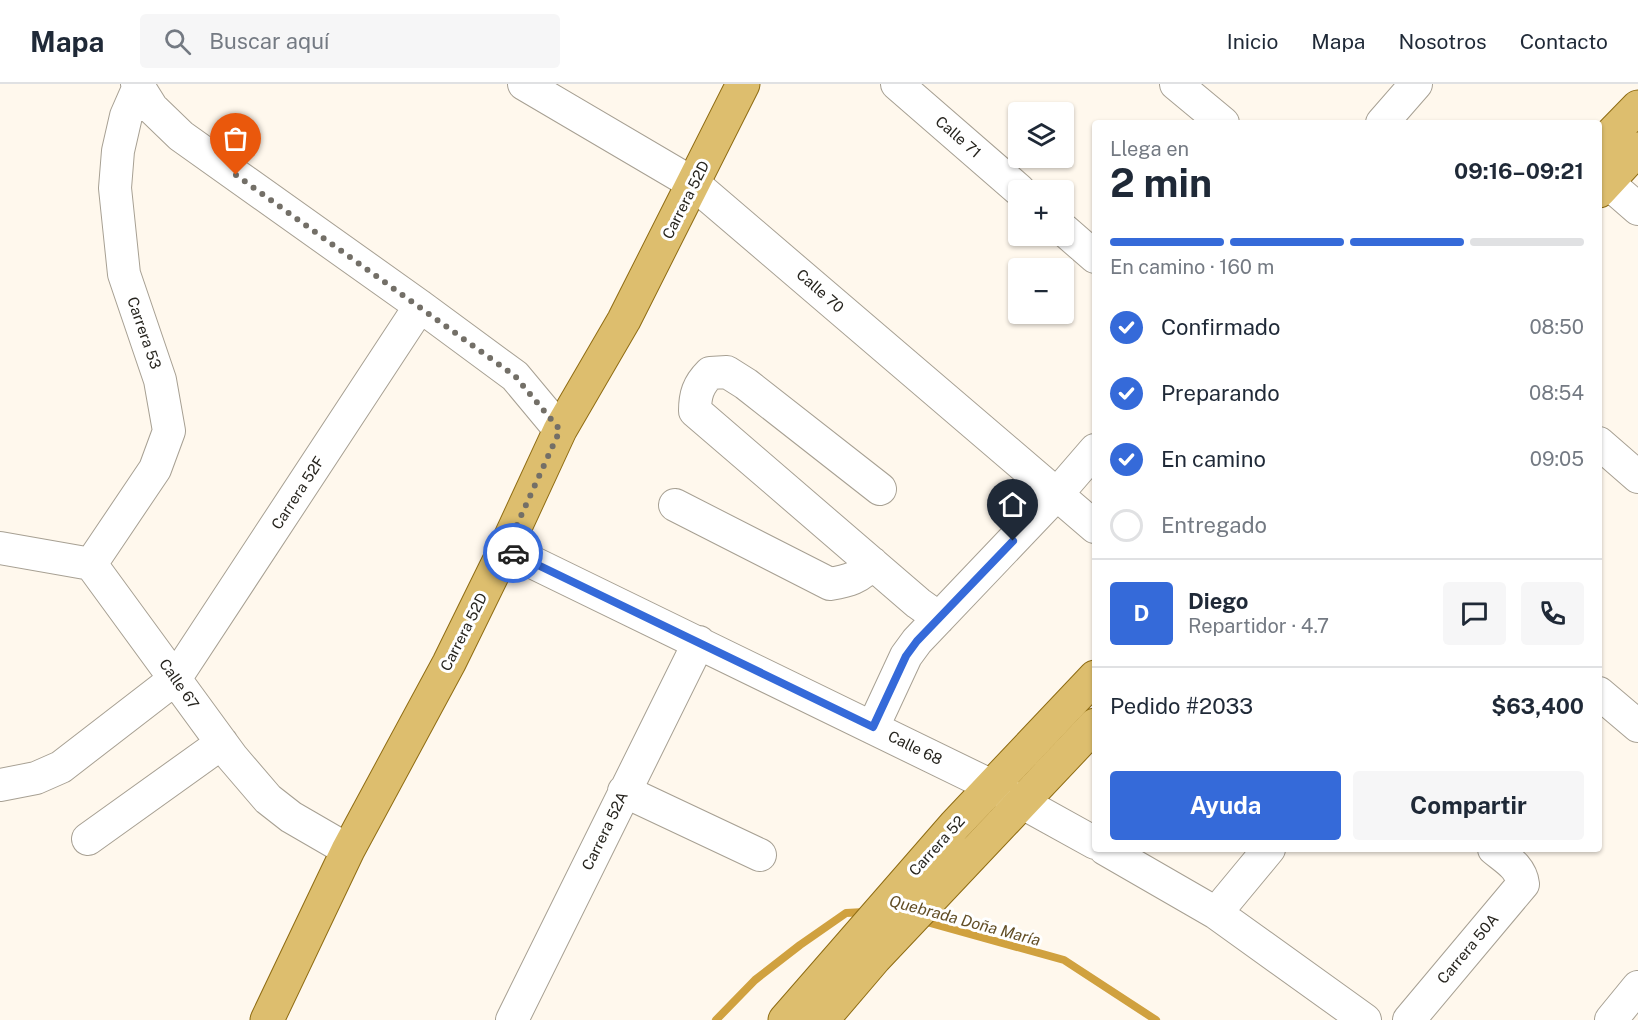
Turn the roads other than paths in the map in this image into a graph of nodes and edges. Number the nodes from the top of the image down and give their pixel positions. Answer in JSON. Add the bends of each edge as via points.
{"nodes":[{"id":1,"x":524,"y":84,"type":"edge"},
{"id":2,"x":743,"y":84,"type":"edge"},
{"id":3,"x":897,"y":84,"type":"edge"},
{"id":4,"x":1176,"y":84,"type":"edge"},
{"id":5,"x":1416,"y":84,"type":"edge"},
{"id":6,"x":138,"y":85,"type":"edge"},
{"id":7,"x":1638,"y":107,"type":"edge"},
{"id":8,"x":1219,"y":120,"type":"edge"},
{"id":9,"x":1385,"y":120,"type":"edge"},
{"id":10,"x":1602,"y":144,"type":"edge"},
{"id":11,"x":1638,"y":149,"type":"edge"},
{"id":12,"x":1008,"y":180,"type":"edge"},
{"id":13,"x":694,"y":184,"type":"junction"},
{"id":14,"x":1603,"y":186,"type":"edge"},
{"id":15,"x":1638,"y":209,"type":"edge"},
{"id":16,"x":1074,"y":239,"type":"edge"},
{"id":17,"x":1092,"y":254,"type":"edge"},
{"id":18,"x":420,"y":306,"type":"junction"},
{"id":19,"x":560,"y":430,"type":"junction"},
{"id":20,"x":1602,"y":446,"type":"edge"},
{"id":21,"x":1092,"y":453,"type":"edge"},
{"id":22,"x":1638,"y":477,"type":"edge"},
{"id":23,"x":880,"y":489,"type":"dead end"},
{"id":24,"x":1057,"y":494,"type":"junction"},
{"id":25,"x":675,"y":505,"type":"dead end"},
{"id":26,"x":1092,"y":524,"type":"edge"},
{"id":27,"x":0,"y":548,"type":"edge"},
{"id":28,"x":506,"y":549,"type":"junction"},
{"id":29,"x":872,"y":563,"type":"junction"},
{"id":30,"x":91,"y":564,"type":"junction"},
{"id":31,"x":939,"y":618,"type":"junction"},
{"id":32,"x":699,"y":642,"type":"junction"},
{"id":33,"x":175,"y":680,"type":"junction"},
{"id":34,"x":1092,"y":680,"type":"edge"},
{"id":35,"x":1602,"y":696,"type":"edge"},
{"id":36,"x":1638,"y":726,"type":"edge"},
{"id":37,"x":873,"y":727,"type":"junction"},
{"id":38,"x":1092,"y":728,"type":"edge"},
{"id":39,"x":222,"y":743,"type":"junction"},
{"id":40,"x":0,"y":785,"type":"edge"},
{"id":41,"x":992,"y":786,"type":"junction"},
{"id":42,"x":624,"y":791,"type":"junction"},
{"id":43,"x":1022,"y":802,"type":"junction"},
{"id":44,"x":88,"y":839,"type":"dead end"},
{"id":45,"x":1092,"y":841,"type":"edge"},
{"id":46,"x":348,"y":850,"type":"junction"},
{"id":47,"x":1110,"y":852,"type":"edge"},
{"id":48,"x":1267,"y":852,"type":"edge"},
{"id":49,"x":1498,"y":852,"type":"edge"},
{"id":50,"x":760,"y":855,"type":"dead end"},
{"id":51,"x":1216,"y":913,"type":"junction"},
{"id":52,"x":861,"y":953,"type":"junction"},
{"id":53,"x":1638,"y":987,"type":"edge"},
{"id":54,"x":267,"y":1020,"type":"edge"},
{"id":55,"x":512,"y":1020,"type":"edge"},
{"id":56,"x":785,"y":1020,"type":"edge"},
{"id":57,"x":822,"y":1020,"type":"edge"},
{"id":58,"x":1365,"y":1020,"type":"edge"},
{"id":59,"x":1409,"y":1020,"type":"edge"},
{"id":60,"x":1611,"y":1020,"type":"edge"}],
"edges":[{"from":1,"to":13,"type":"street","name":"Calle 70"},
{"from":2,"to":13,"type":"main road","name":"Carrera 52D"},
{"from":3,"to":12,"type":"street","name":"Calle 71"},
{"from":4,"to":8,"type":"street"},
{"from":5,"to":9,"type":"street"},
{"from":6,"to":18,"type":"street","via":[[152,108],[181,136]]},
{"from":6,"to":30,"type":"street","name":"Carrera 53","via":[[118,151],[115,188],[124,274],[160,380],[169,431],[155,470]]},
{"from":7,"to":10,"type":"main road"},
{"from":11,"to":14,"type":"main road"},
{"from":13,"to":19,"type":"main road","name":"Carrera 52D","via":[[624,320]]},
{"from":13,"to":24,"type":"street","name":"Calle 70"},
{"from":14,"to":15,"type":"street"},
{"from":16,"to":17,"type":"street"},
{"from":18,"to":19,"type":"street","via":[[515,376]]},
{"from":18,"to":33,"type":"street","name":"Carrera 52F"},
{"from":19,"to":28,"type":"main road","name":"Carrera 52D"},
{"from":20,"to":22,"type":"street"},
{"from":21,"to":24,"type":"street"},
{"from":23,"to":29,"type":"street","via":[[727,372],[710,373],[700,383],[695,411]]},
{"from":24,"to":26,"type":"street","name":"Calle 70"},
{"from":24,"to":31,"type":"street"},
{"from":25,"to":29,"type":"street","via":[[830,584],[856,577]]},
{"from":27,"to":30,"type":"street"},
{"from":28,"to":32,"type":"street","name":"Calle 68"},
{"from":28,"to":46,"type":"main road","name":"Carrera 52D"},
{"from":29,"to":31,"type":"street"},
{"from":30,"to":33,"type":"street","name":"Calle 67"},
{"from":31,"to":37,"type":"street","via":[[906,656]]},
{"from":32,"to":37,"type":"street","name":"Calle 68"},
{"from":32,"to":42,"type":"street","name":"Carrera 52A"},
{"from":33,"to":39,"type":"street","name":"Calle 67"},
{"from":33,"to":40,"type":"street","name":"Carrera 52F","via":[[61,767],[36,778]]},
{"from":34,"to":41,"type":"main road","name":"Carrera 52"},
{"from":35,"to":36,"type":"street"},
{"from":37,"to":41,"type":"street","name":"Calle 68"},
{"from":38,"to":43,"type":"main road","name":"Carrera 52"},
{"from":39,"to":44,"type":"street"},
{"from":39,"to":46,"type":"street","name":"Calle 67","via":[[268,799]]},
{"from":41,"to":43,"type":"street","name":"Calle 68"},
{"from":41,"to":52,"type":"main road","name":"Carrera 52","via":[[956,825]]},
{"from":42,"to":50,"type":"street"},
{"from":42,"to":55,"type":"street","name":"Carrera 52A"},
{"from":43,"to":45,"type":"street","name":"Calle 68"},
{"from":43,"to":52,"type":"main road","name":"Carrera 52"},
{"from":46,"to":54,"type":"main road","name":"Carrera 52D"},
{"from":47,"to":51,"type":"street"},
{"from":48,"to":51,"type":"street"},
{"from":49,"to":59,"type":"street","name":"Carrera 50A","via":[[1514,865],[1523,884]]},
{"from":51,"to":58,"type":"street"},
{"from":52,"to":56,"type":"main road","name":"Carrera 52"},
{"from":52,"to":57,"type":"main road","name":"Carrera 52"},
{"from":53,"to":60,"type":"street"}]}
